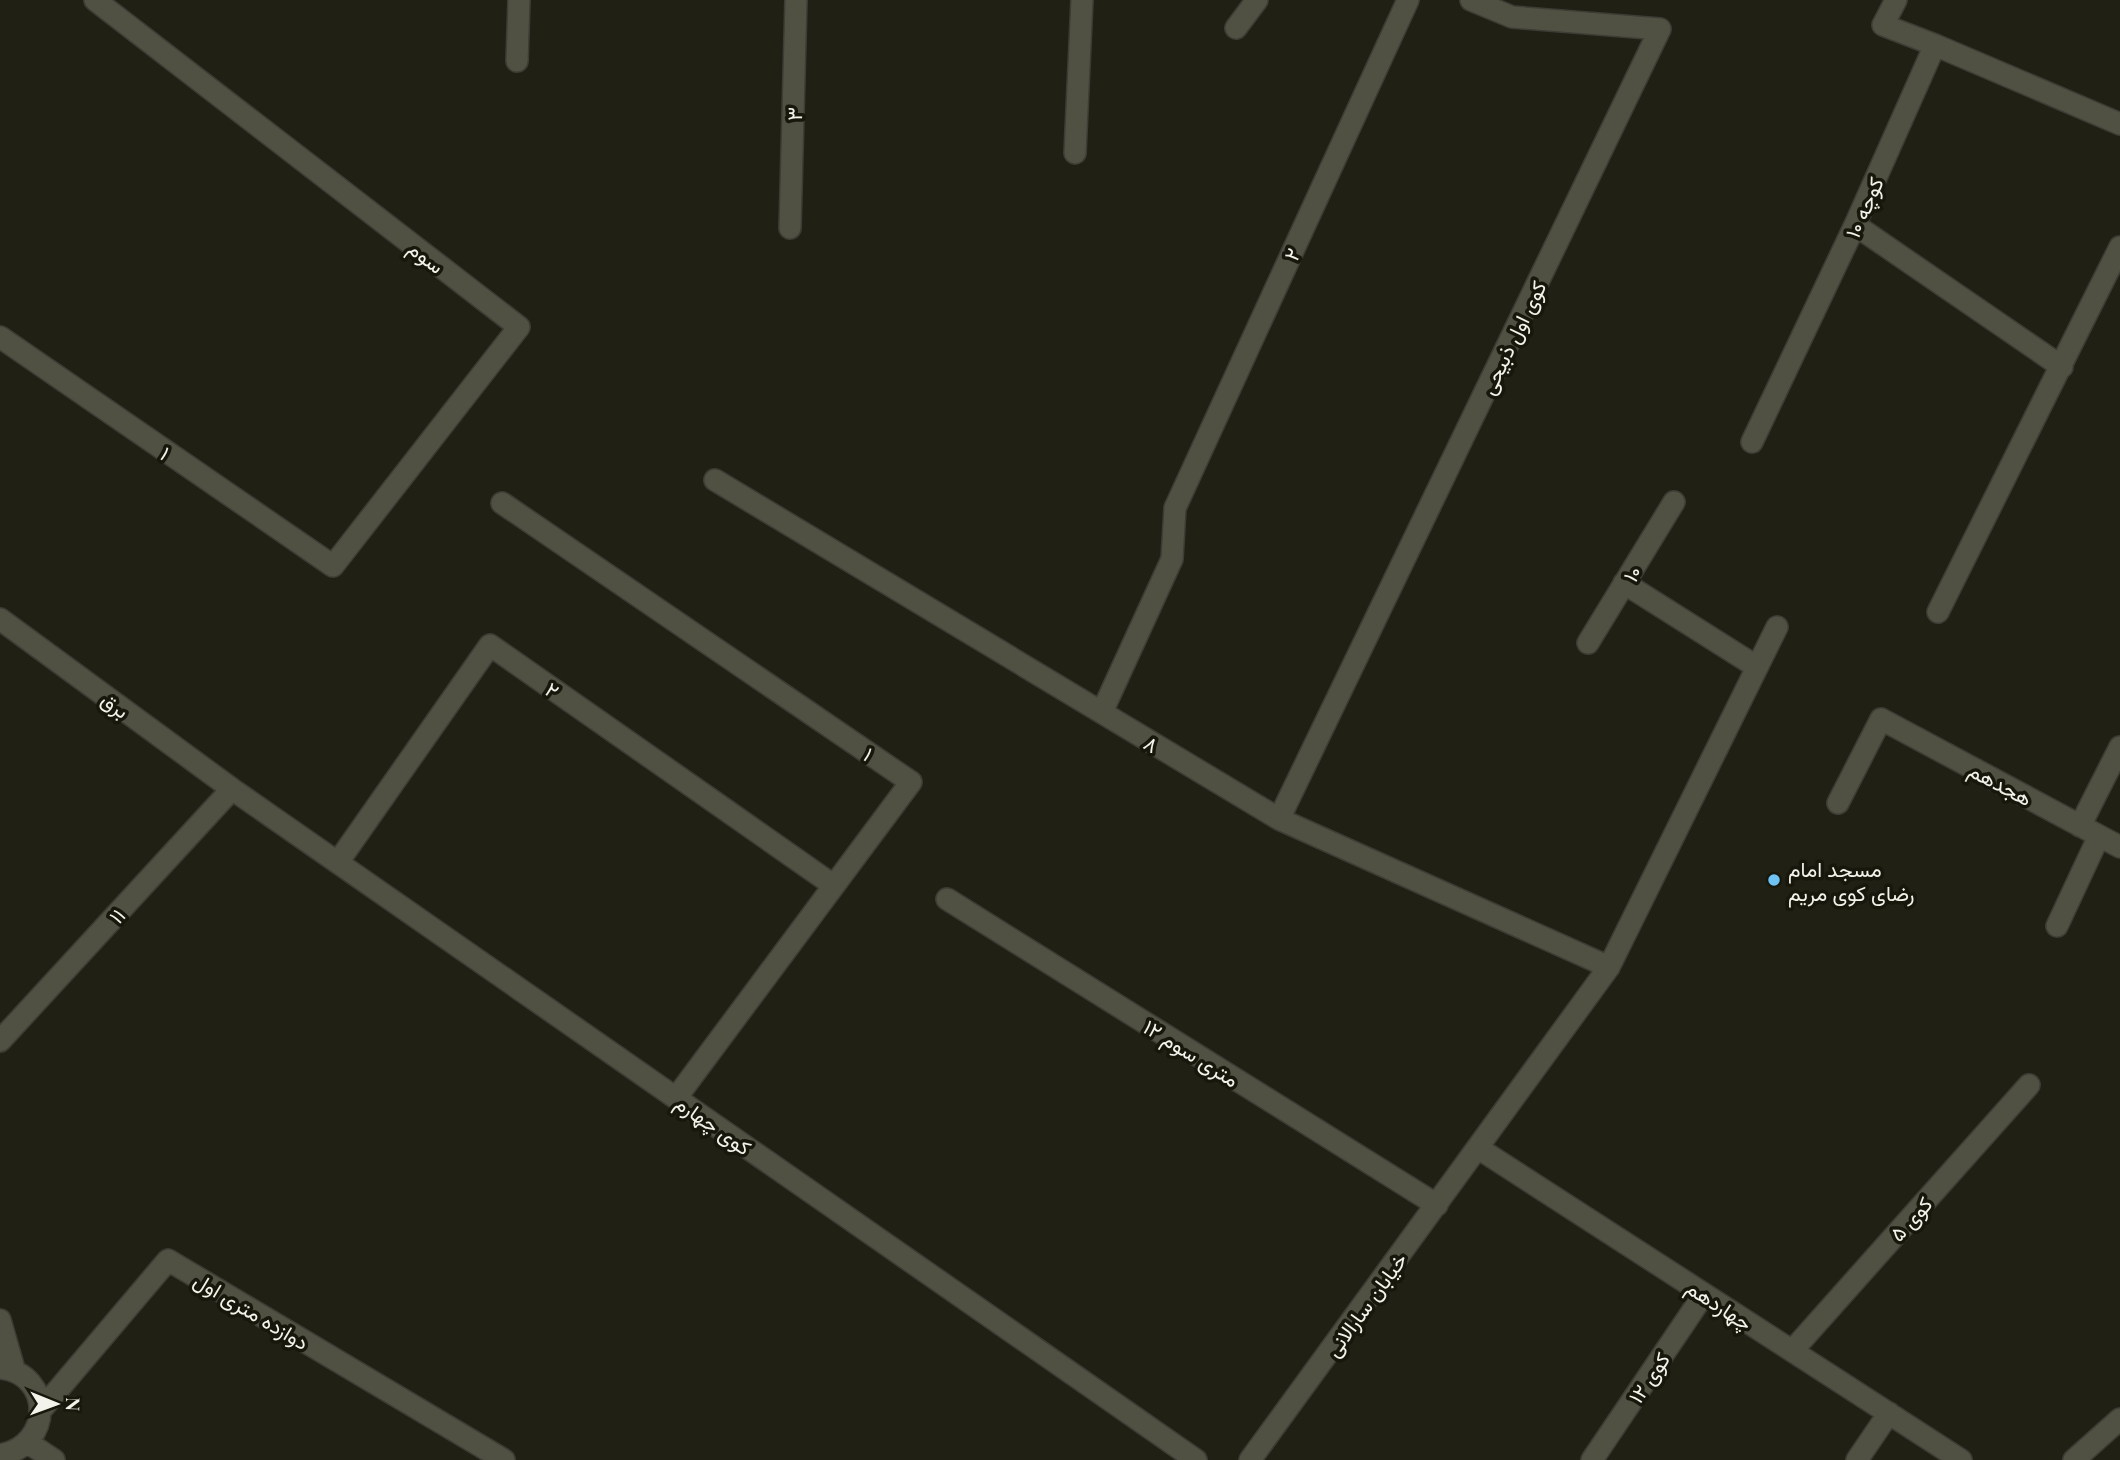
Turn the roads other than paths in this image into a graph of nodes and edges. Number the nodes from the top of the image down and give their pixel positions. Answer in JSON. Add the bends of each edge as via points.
{"nodes":[{"id":1,"x":95,"y":0,"type":"edge"},
{"id":2,"x":519,"y":0,"type":"edge"},
{"id":3,"x":796,"y":0,"type":"edge"},
{"id":4,"x":1082,"y":0,"type":"edge"},
{"id":5,"x":1257,"y":0,"type":"edge"},
{"id":6,"x":1408,"y":0,"type":"edge"},
{"id":7,"x":1471,"y":0,"type":"edge"},
{"id":8,"x":1896,"y":0,"type":"edge"},
{"id":9,"x":1236,"y":28,"type":"dead end"},
{"id":10,"x":1935,"y":45,"type":"junction"},
{"id":11,"x":517,"y":61,"type":"dead end"},
{"id":12,"x":2120,"y":124,"type":"edge"},
{"id":13,"x":1075,"y":153,"type":"dead end"},
{"id":14,"x":1855,"y":225,"type":"junction"},
{"id":15,"x":790,"y":228,"type":"dead end"},
{"id":16,"x":2120,"y":247,"type":"edge"},
{"id":17,"x":0,"y":337,"type":"edge"},
{"id":18,"x":2062,"y":367,"type":"junction"},
{"id":19,"x":1752,"y":442,"type":"dead end"},
{"id":20,"x":715,"y":481,"type":"dead end"},
{"id":21,"x":1674,"y":502,"type":"dead end"},
{"id":22,"x":502,"y":503,"type":"dead end"},
{"id":23,"x":332,"y":566,"type":"joint"},
{"id":24,"x":1625,"y":583,"type":"junction"},
{"id":25,"x":1938,"y":612,"type":"dead end"},
{"id":26,"x":0,"y":619,"type":"edge"},
{"id":27,"x":1777,"y":627,"type":"dead end"},
{"id":28,"x":1588,"y":643,"type":"dead end"},
{"id":29,"x":1757,"y":667,"type":"junction"},
{"id":30,"x":1102,"y":712,"type":"junction"},
{"id":31,"x":2120,"y":747,"type":"edge"},
{"id":32,"x":232,"y":789,"type":"junction"},
{"id":33,"x":1838,"y":803,"type":"dead end"},
{"id":34,"x":1279,"y":818,"type":"junction"},
{"id":35,"x":2090,"y":831,"type":"junction"},
{"id":36,"x":2120,"y":847,"type":"edge"},
{"id":37,"x":338,"y":862,"type":"junction"},
{"id":38,"x":833,"y":885,"type":"junction"},
{"id":39,"x":947,"y":899,"type":"dead end"},
{"id":40,"x":2057,"y":926,"type":"dead end"},
{"id":41,"x":1609,"y":967,"type":"junction"},
{"id":42,"x":0,"y":1041,"type":"edge"},
{"id":43,"x":2029,"y":1085,"type":"dead end"},
{"id":44,"x":676,"y":1098,"type":"junction"},
{"id":45,"x":1478,"y":1148,"type":"junction"},
{"id":46,"x":1437,"y":1205,"type":"junction"},
{"id":47,"x":1704,"y":1294,"type":"junction"},
{"id":48,"x":0,"y":1320,"type":"edge"},
{"id":49,"x":1792,"y":1351,"type":"junction"},
{"id":50,"x":7,"y":1369,"type":"edge"},
{"id":51,"x":41,"y":1410,"type":"junction"},
{"id":52,"x":1889,"y":1413,"type":"junction"},
{"id":53,"x":2120,"y":1419,"type":"edge"},
{"id":54,"x":27,"y":1442,"type":"junction"},
{"id":55,"x":0,"y":1455,"type":"edge"},
{"id":56,"x":54,"y":1460,"type":"edge"},
{"id":57,"x":504,"y":1460,"type":"edge"},
{"id":58,"x":1196,"y":1460,"type":"edge"},
{"id":59,"x":1250,"y":1460,"type":"edge"},
{"id":60,"x":1592,"y":1460,"type":"edge"},
{"id":61,"x":1857,"y":1460,"type":"edge"},
{"id":62,"x":1961,"y":1460,"type":"edge"},
{"id":63,"x":2074,"y":1460,"type":"edge"}],
"edges":[{"from":1,"to":23,"type":"street","name":"سوم","via":[[519,327]]},
{"from":2,"to":11,"type":"street"},
{"from":3,"to":15,"type":"street","name":"۳"},
{"from":4,"to":13,"type":"street"},
{"from":5,"to":9,"type":"street"},
{"from":6,"to":30,"type":"street","name":"۲","via":[[1175,508],[1172,559]]},
{"from":7,"to":34,"type":"street","name":"کوی اول ذبیحی","via":[[1512,17],[1660,29]]},
{"from":8,"to":10,"type":"street","via":[[1883,24]]},
{"from":10,"to":12,"type":"street"},
{"from":10,"to":14,"type":"street","name":"کوچه ۱۰"},
{"from":14,"to":18,"type":"street"},
{"from":14,"to":19,"type":"street","name":"کوچه ۱۰"},
{"from":16,"to":18,"type":"street"},
{"from":17,"to":23,"type":"street","name":"۱"},
{"from":18,"to":25,"type":"street"},
{"from":20,"to":30,"type":"street","name":"۸"},
{"from":21,"to":24,"type":"street","name":"۱۰"},
{"from":22,"to":38,"type":"street","name":"۱","via":[[911,782]]},
{"from":24,"to":28,"type":"street","name":"۱۰"},
{"from":24,"to":29,"type":"street"},
{"from":26,"to":32,"type":"street","name":"برق"},
{"from":27,"to":29,"type":"street","name":"خیابان سارالانی"},
{"from":29,"to":41,"type":"street","name":"خیابان سارالانی"},
{"from":30,"to":34,"type":"street","name":"۸"},
{"from":31,"to":35,"type":"street"},
{"from":32,"to":37,"type":"street","name":"کوی چهارم"},
{"from":32,"to":42,"type":"street","name":"۱۱"},
{"from":33,"to":35,"type":"street","name":"هجدهم","via":[[1881,719]]},
{"from":34,"to":41,"type":"street","name":"۸"},
{"from":35,"to":36,"type":"street","name":"هجدهم"},
{"from":35,"to":40,"type":"street"},
{"from":37,"to":38,"type":"street","name":"۲","via":[[490,645]]},
{"from":37,"to":44,"type":"street","name":"کوی چهارم"},
{"from":38,"to":44,"type":"street","name":"۱"},
{"from":39,"to":46,"type":"street","name":"۱۲ متری سوم"},
{"from":41,"to":45,"type":"street","name":"خیابان سارالانی"},
{"from":43,"to":49,"type":"street","name":"کوی ۵"},
{"from":44,"to":58,"type":"street","name":"کوی چهارم"},
{"from":45,"to":46,"type":"street","name":"خیابان سارالانی"},
{"from":45,"to":47,"type":"street","name":"چهاردهم"},
{"from":46,"to":59,"type":"street","name":"خیابان سارالانی"},
{"from":47,"to":49,"type":"street","name":"چهاردهم"},
{"from":47,"to":60,"type":"street","name":"کوی ۱۲"},
{"from":48,"to":50,"type":"street"},
{"from":49,"to":52,"type":"street","name":"چهاردهم"},
{"from":50,"to":51,"type":"street","via":[[34,1385]]},
{"from":51,"to":54,"type":"street","via":[[35,1435]]},
{"from":51,"to":57,"type":"street","name":"دوازده متری اول","via":[[168,1260]]},
{"from":52,"to":61,"type":"street"},
{"from":52,"to":62,"type":"street","name":"چهاردهم"},
{"from":53,"to":63,"type":"street"},
{"from":54,"to":55,"type":"street","via":[[16,1452]]},
{"from":54,"to":56,"type":"street"}]}
